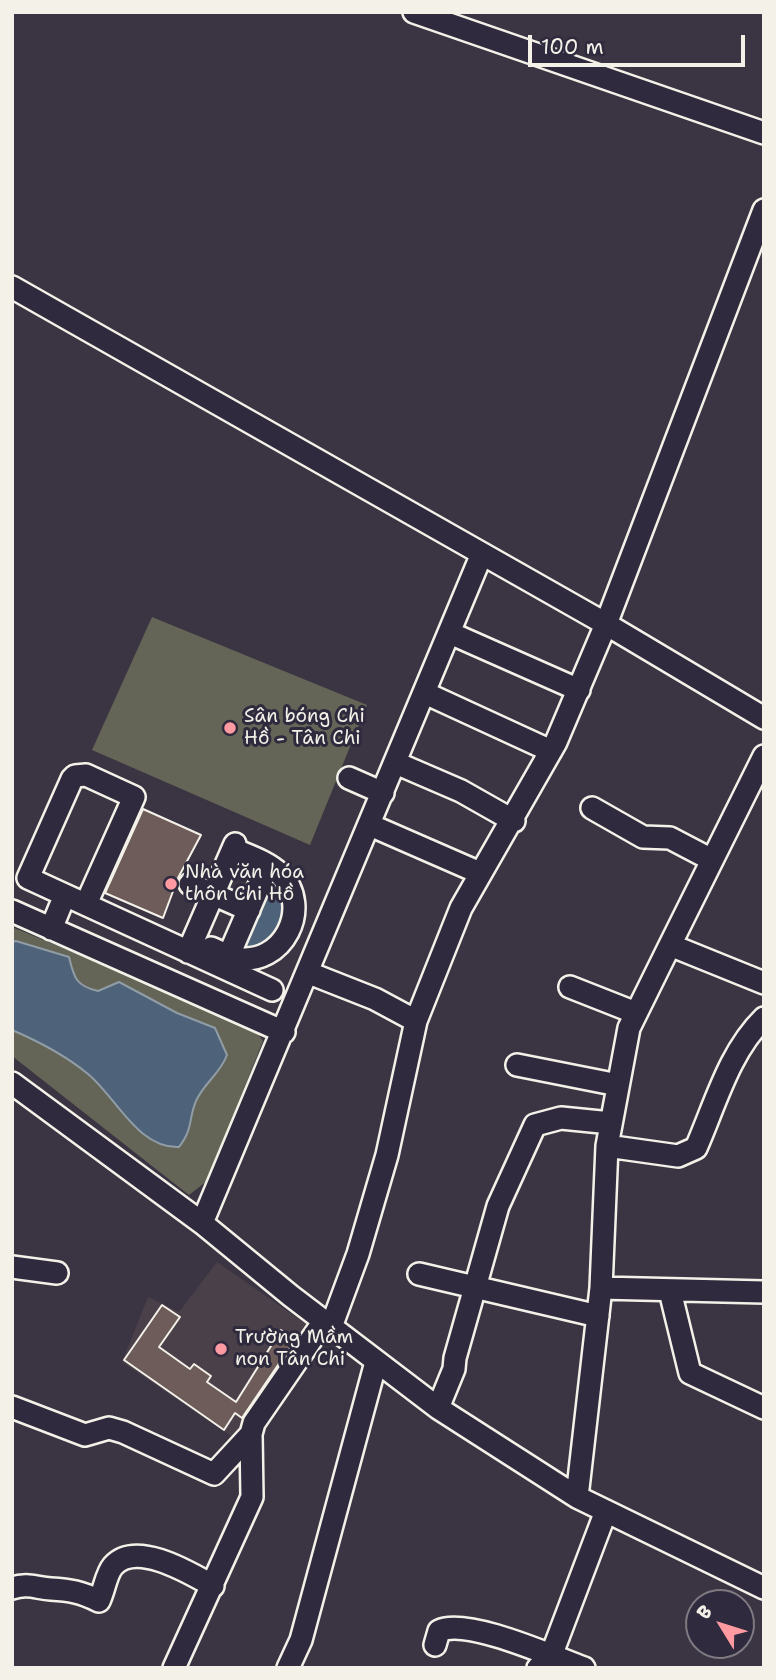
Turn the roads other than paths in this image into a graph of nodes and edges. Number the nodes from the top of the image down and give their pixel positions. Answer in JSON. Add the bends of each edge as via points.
{"nodes":[{"id":1,"x":414,"y":12,"type":"edge"},
{"id":2,"x":764,"y":133,"type":"edge"},
{"id":3,"x":764,"y":210,"type":"edge"},
{"id":4,"x":12,"y":288,"type":"edge"},
{"id":5,"x":481,"y":556,"type":"junction"},
{"id":6,"x":606,"y":624,"type":"junction"},
{"id":7,"x":450,"y":633,"type":"junction"},
{"id":8,"x":579,"y":690,"type":"junction"},
{"id":9,"x":425,"y":693,"type":"junction"},
{"id":10,"x":764,"y":718,"type":"edge"},
{"id":11,"x":551,"y":751,"type":"junction"},
{"id":12,"x":764,"y":755,"type":"edge"},
{"id":13,"x":396,"y":763,"type":"junction"},
{"id":14,"x":349,"y":778,"type":"dead end"},
{"id":15,"x":383,"y":793,"type":"junction"},
{"id":16,"x":592,"y":808,"type":"dead end"},
{"id":17,"x":514,"y":821,"type":"junction"},
{"id":18,"x":370,"y":825,"type":"junction"},
{"id":19,"x":712,"y":860,"type":"junction"},
{"id":20,"x":268,"y":865,"type":"junction"},
{"id":21,"x":480,"y":873,"type":"junction"},
{"id":22,"x":190,"y":884,"type":"dead end"},
{"id":23,"x":213,"y":894,"type":"junction"},
{"id":24,"x":65,"y":895,"type":"junction"},
{"id":25,"x":86,"y":904,"type":"junction"},
{"id":26,"x":249,"y":910,"type":"junction"},
{"id":27,"x":12,"y":911,"type":"edge"},
{"id":28,"x":51,"y":929,"type":"junction"},
{"id":29,"x":184,"y":945,"type":"junction"},
{"id":30,"x":670,"y":945,"type":"junction"},
{"id":31,"x":218,"y":958,"type":"junction"},
{"id":32,"x":309,"y":973,"type":"junction"},
{"id":33,"x":157,"y":977,"type":"junction"},
{"id":34,"x":764,"y":983,"type":"edge"},
{"id":35,"x":569,"y":987,"type":"dead end"},
{"id":36,"x":272,"y":990,"type":"dead end"},
{"id":37,"x":193,"y":994,"type":"junction"},
{"id":38,"x":636,"y":1013,"type":"junction"},
{"id":39,"x":764,"y":1018,"type":"edge"},
{"id":40,"x":416,"y":1021,"type":"junction"},
{"id":41,"x":284,"y":1032,"type":"junction"},
{"id":42,"x":517,"y":1065,"type":"dead end"},
{"id":43,"x":12,"y":1083,"type":"edge"},
{"id":44,"x":618,"y":1085,"type":"junction"},
{"id":45,"x":611,"y":1123,"type":"junction"},
{"id":46,"x":607,"y":1146,"type":"junction"},
{"id":47,"x":202,"y":1223,"type":"junction"},
{"id":48,"x":12,"y":1267,"type":"edge"},
{"id":49,"x":57,"y":1273,"type":"dead end"},
{"id":50,"x":419,"y":1274,"type":"dead end"},
{"id":51,"x":475,"y":1287,"type":"junction"},
{"id":52,"x":601,"y":1289,"type":"junction"},
{"id":53,"x":670,"y":1291,"type":"junction"},
{"id":54,"x":764,"y":1292,"type":"edge"},
{"id":55,"x":598,"y":1316,"type":"junction"},
{"id":56,"x":328,"y":1324,"type":"junction"},
{"id":57,"x":376,"y":1362,"type":"junction"},
{"id":58,"x":12,"y":1406,"type":"edge"},
{"id":59,"x":438,"y":1408,"type":"junction"},
{"id":60,"x":764,"y":1408,"type":"edge"},
{"id":61,"x":251,"y":1434,"type":"junction"},
{"id":62,"x":578,"y":1497,"type":"junction"},
{"id":63,"x":606,"y":1511,"type":"junction"},
{"id":64,"x":213,"y":1586,"type":"junction"},
{"id":65,"x":12,"y":1588,"type":"edge"},
{"id":66,"x":764,"y":1588,"type":"edge"},
{"id":67,"x":435,"y":1645,"type":"dead end"},
{"id":68,"x":544,"y":1662,"type":"edge"},
{"id":69,"x":174,"y":1668,"type":"edge"},
{"id":70,"x":288,"y":1668,"type":"edge"},
{"id":71,"x":584,"y":1668,"type":"edge"}],
"edges":[{"from":1,"to":2,"type":"street"},
{"from":3,"to":6,"type":"street"},
{"from":4,"to":5,"type":"street"},
{"from":5,"to":6,"type":"street"},
{"from":5,"to":7,"type":"street"},
{"from":6,"to":8,"type":"street"},
{"from":6,"to":10,"type":"street"},
{"from":7,"to":8,"type":"street"},
{"from":7,"to":9,"type":"street"},
{"from":8,"to":11,"type":"street"},
{"from":9,"to":11,"type":"street"},
{"from":9,"to":13,"type":"street"},
{"from":11,"to":17,"type":"street"},
{"from":12,"to":19,"type":"street"},
{"from":13,"to":15,"type":"street"},
{"from":13,"to":17,"type":"street","via":[[461,791]]},
{"from":14,"to":15,"type":"street"},
{"from":15,"to":18,"type":"street"},
{"from":16,"to":19,"type":"street","via":[[643,837],[670,838]]},
{"from":17,"to":21,"type":"street"},
{"from":18,"to":21,"type":"street"},
{"from":18,"to":32,"type":"street"},
{"from":19,"to":30,"type":"street"},
{"from":20,"to":23,"type":"street","via":[[234,846]]},
{"from":20,"to":26,"type":"street"},
{"from":20,"to":31,"type":"street","via":[[290,887],[295,914],[292,929],[272,951],[246,958]]},
{"from":21,"to":40,"type":"street","via":[[461,908]]},
{"from":22,"to":23,"type":"street"},
{"from":23,"to":26,"type":"street"},
{"from":23,"to":29,"type":"street"},
{"from":24,"to":25,"type":"street"},
{"from":24,"to":25,"type":"street","via":[[29,878],[72,779],[86,775],[134,797]]},
{"from":24,"to":28,"type":"street"},
{"from":25,"to":29,"type":"street"},
{"from":26,"to":31,"type":"street"},
{"from":27,"to":28,"type":"street"},
{"from":28,"to":33,"type":"street"},
{"from":29,"to":31,"type":"street"},
{"from":29,"to":33,"type":"street"},
{"from":30,"to":34,"type":"street"},
{"from":30,"to":38,"type":"street"},
{"from":31,"to":36,"type":"street"},
{"from":31,"to":37,"type":"street"},
{"from":32,"to":40,"type":"street"},
{"from":32,"to":41,"type":"street"},
{"from":33,"to":37,"type":"street"},
{"from":35,"to":38,"type":"street"},
{"from":37,"to":41,"type":"street"},
{"from":38,"to":44,"type":"street"},
{"from":39,"to":46,"type":"street","via":[[753,1028],[713,1100],[696,1148],[678,1156]]},
{"from":40,"to":56,"type":"street","via":[[387,1155],[358,1254]]},
{"from":41,"to":47,"type":"street"},
{"from":42,"to":44,"type":"street"},
{"from":43,"to":47,"type":"street"},
{"from":44,"to":45,"type":"street"},
{"from":45,"to":46,"type":"street"},
{"from":45,"to":51,"type":"street","via":[[561,1118],[535,1125],[498,1206]]},
{"from":46,"to":52,"type":"street"},
{"from":47,"to":56,"type":"street"},
{"from":48,"to":49,"type":"street"},
{"from":50,"to":51,"type":"street"},
{"from":51,"to":55,"type":"street"},
{"from":51,"to":59,"type":"street","via":[[454,1369]]},
{"from":52,"to":53,"type":"street"},
{"from":52,"to":55,"type":"street"},
{"from":53,"to":54,"type":"street"},
{"from":53,"to":60,"type":"street","via":[[690,1373]]},
{"from":55,"to":62,"type":"street"},
{"from":56,"to":57,"type":"street"},
{"from":56,"to":61,"type":"street","via":[[254,1423]]},
{"from":57,"to":59,"type":"street"},
{"from":57,"to":70,"type":"street","via":[[301,1640]]},
{"from":58,"to":61,"type":"street","via":[[85,1435],[109,1428],[122,1432],[214,1474]]},
{"from":59,"to":62,"type":"street"},
{"from":61,"to":64,"type":"street","via":[[254,1491]]},
{"from":62,"to":63,"type":"street"},
{"from":63,"to":66,"type":"street"},
{"from":63,"to":68,"type":"street"},
{"from":64,"to":65,"type":"street","via":[[174,1564],[138,1558],[121,1559],[111,1568],[99,1601],[60,1587]]},
{"from":64,"to":69,"type":"street"},
{"from":67,"to":68,"type":"street","via":[[439,1631],[455,1628],[507,1638]]},
{"from":68,"to":71,"type":"street"}]}
